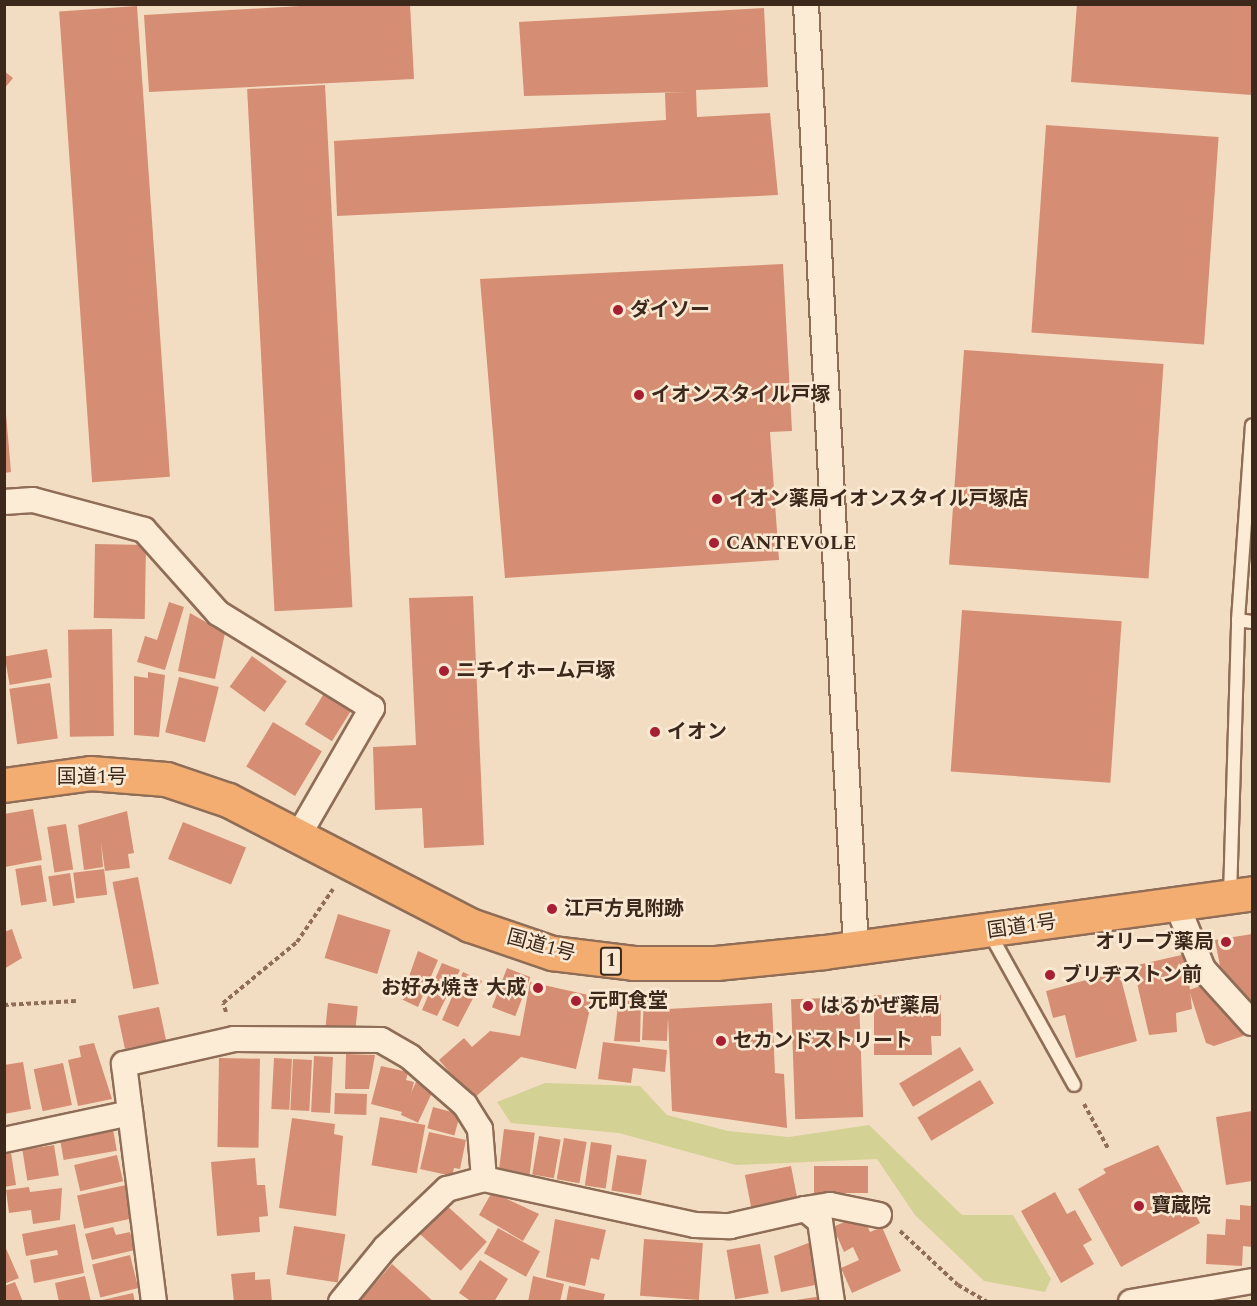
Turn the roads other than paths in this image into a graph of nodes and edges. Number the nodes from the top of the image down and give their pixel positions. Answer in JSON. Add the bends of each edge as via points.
{"nodes":[{"id":1,"x":806,"y":4,"type":"edge"},
{"id":2,"x":1252,"y":426,"type":"edge"},
{"id":3,"x":4,"y":502,"type":"edge"},
{"id":4,"x":1238,"y":620,"type":"junction"},
{"id":5,"x":1252,"y":622,"type":"edge"},
{"id":6,"x":4,"y":784,"type":"edge"},
{"id":7,"x":298,"y":836,"type":"junction"},
{"id":8,"x":1241,"y":895,"type":"edge"},
{"id":9,"x":1177,"y":905,"type":"junction"},
{"id":10,"x":989,"y":932,"type":"junction"},
{"id":11,"x":856,"y":948,"type":"junction"},
{"id":12,"x":1252,"y":1023,"type":"edge"},
{"id":13,"x":1074,"y":1085,"type":"road end"},
{"id":14,"x":130,"y":1113,"type":"junction"},
{"id":15,"x":4,"y":1140,"type":"edge"},
{"id":16,"x":484,"y":1179,"type":"junction"},
{"id":17,"x":805,"y":1209,"type":"junction"},
{"id":18,"x":879,"y":1215,"type":"road end"},
{"id":19,"x":1252,"y":1281,"type":"edge"},
{"id":20,"x":154,"y":1302,"type":"edge"},
{"id":21,"x":341,"y":1302,"type":"edge"},
{"id":22,"x":832,"y":1302,"type":"edge"},
{"id":23,"x":1131,"y":1302,"type":"edge"}],
"edges":[{"from":1,"to":11,"type":"street"},
{"from":2,"to":4,"type":"lane"},
{"from":3,"to":7,"type":"street","via":[[33,500],[144,530],[218,613],[372,708]]},
{"from":4,"to":5,"type":"lane"},
{"from":4,"to":8,"type":"lane"},
{"from":6,"to":7,"type":"highway","name":"国道1号","number":"1","via":[[90,773],[166,779],[228,800]]},
{"from":7,"to":11,"type":"highway","name":"国道1号","number":"1","via":[[471,925],[552,953],[633,963],[716,963]]},
{"from":8,"to":9,"type":"highway","name":"国道1号","number":"1"},
{"from":9,"to":10,"type":"highway","name":"国道1号","number":"1"},
{"from":9,"to":12,"type":"street","via":[[1203,969]]},
{"from":10,"to":11,"type":"highway","name":"国道1号","number":"1"},
{"from":10,"to":13,"type":"lane"},
{"from":14,"to":15,"type":"street"},
{"from":14,"to":16,"type":"street","via":[[124,1064],[157,1053],[234,1040],[381,1040],[410,1057],[465,1105],[480,1129]]},
{"from":14,"to":20,"type":"street"},
{"from":16,"to":17,"type":"street","via":[[695,1225],[730,1226]]},
{"from":16,"to":21,"type":"street","via":[[447,1189],[385,1248]]},
{"from":17,"to":18,"type":"street","via":[[830,1205]]},
{"from":17,"to":22,"type":"street","via":[[820,1221]]},
{"from":19,"to":23,"type":"street"}]}
